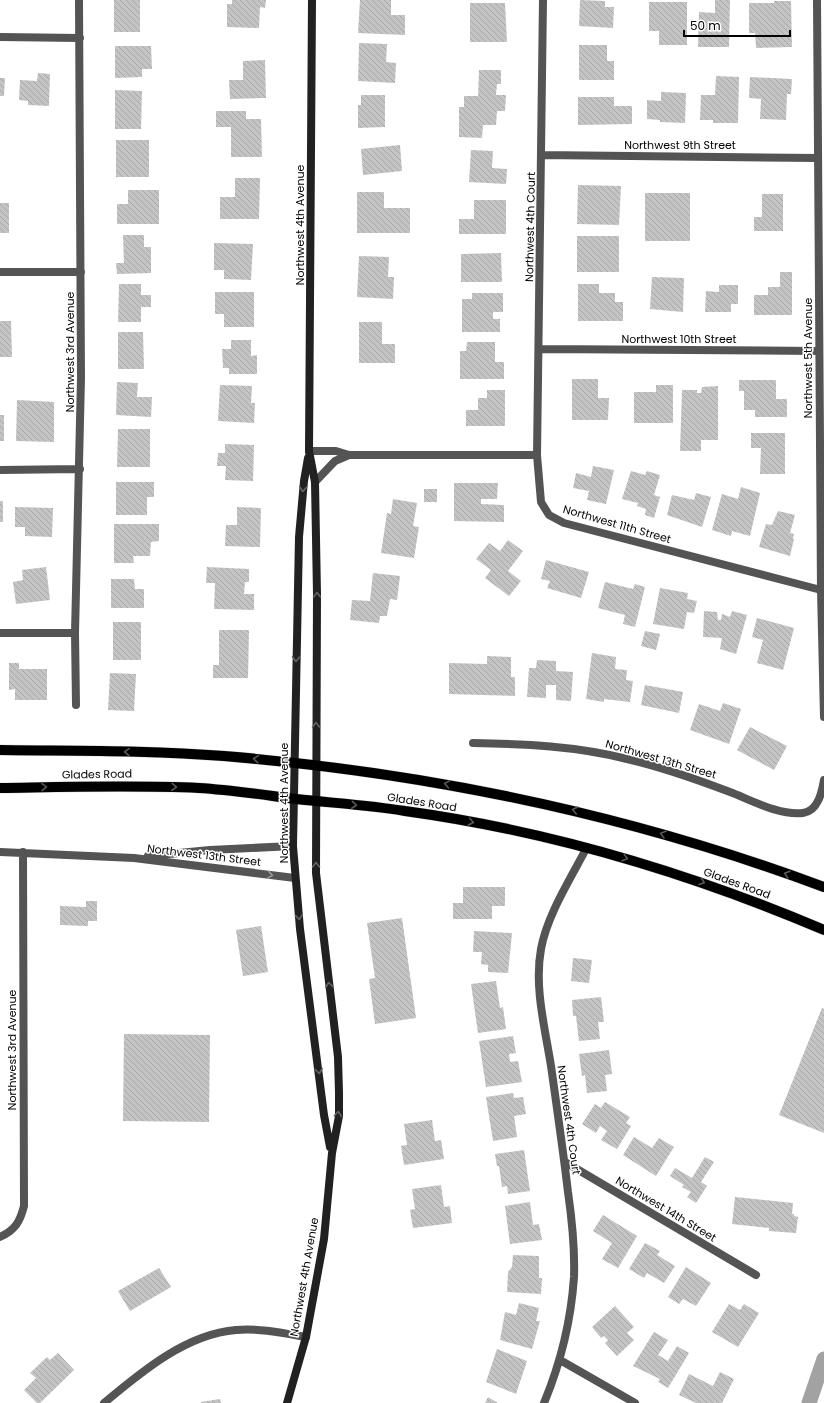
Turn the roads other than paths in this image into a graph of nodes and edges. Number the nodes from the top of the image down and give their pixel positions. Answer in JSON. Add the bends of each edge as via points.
{"nodes":[{"id":1,"x":79,"y":0,"type":"edge"},
{"id":2,"x":312,"y":0,"type":"edge"},
{"id":3,"x":543,"y":0,"type":"edge"},
{"id":4,"x":817,"y":0,"type":"edge"},
{"id":5,"x":0,"y":37,"type":"edge"},
{"id":6,"x":80,"y":38,"type":"junction"},
{"id":7,"x":541,"y":155,"type":"junction"},
{"id":8,"x":818,"y":158,"type":"junction"},
{"id":9,"x":0,"y":272,"type":"edge"},
{"id":10,"x":81,"y":272,"type":"junction"},
{"id":11,"x":539,"y":349,"type":"junction"},
{"id":12,"x":819,"y":351,"type":"junction"},
{"id":13,"x":309,"y":451,"type":"junction"},
{"id":14,"x":349,"y":455,"type":"junction"},
{"id":15,"x":537,"y":455,"type":"junction"},
{"id":16,"x":80,"y":469,"type":"junction"},
{"id":17,"x":0,"y":470,"type":"edge"},
{"id":18,"x":315,"y":482,"type":"junction"},
{"id":19,"x":821,"y":590,"type":"junction"},
{"id":20,"x":0,"y":633,"type":"edge"},
{"id":21,"x":75,"y":633,"type":"junction"},
{"id":22,"x":76,"y":705,"type":"dead end"},
{"id":23,"x":824,"y":717,"type":"edge"},
{"id":24,"x":473,"y":743,"type":"dead end"},
{"id":25,"x":0,"y":750,"type":"edge"},
{"id":26,"x":295,"y":762,"type":"junction"},
{"id":27,"x":316,"y":764,"type":"junction"},
{"id":28,"x":824,"y":780,"type":"edge"},
{"id":29,"x":0,"y":788,"type":"edge"},
{"id":30,"x":293,"y":798,"type":"junction"},
{"id":31,"x":316,"y":800,"type":"junction"},
{"id":32,"x":293,"y":846,"type":"junction"},
{"id":33,"x":587,"y":847,"type":"junction"},
{"id":34,"x":0,"y":852,"type":"edge"},
{"id":35,"x":23,"y":852,"type":"junction"},
{"id":36,"x":134,"y":858,"type":"junction"},
{"id":37,"x":295,"y":878,"type":"junction"},
{"id":38,"x":824,"y":887,"type":"edge"},
{"id":39,"x":824,"y":930,"type":"edge"},
{"id":40,"x":332,"y":1153,"type":"junction"},
{"id":41,"x":565,"y":1162,"type":"junction"},
{"id":42,"x":0,"y":1237,"type":"edge"},
{"id":43,"x":756,"y":1274,"type":"dead end"},
{"id":44,"x":306,"y":1337,"type":"junction"},
{"id":45,"x":560,"y":1360,"type":"junction"},
{"id":46,"x":104,"y":1403,"type":"edge"},
{"id":47,"x":287,"y":1403,"type":"edge"},
{"id":48,"x":544,"y":1403,"type":"edge"},
{"id":49,"x":635,"y":1403,"type":"edge"}],
"edges":[{"from":1,"to":6,"type":"street","name":"Northwest 3rd Avenue"},
{"from":2,"to":13,"type":"street","name":"Northwest 4th Avenue"},
{"from":3,"to":7,"type":"street","name":"Northwest 4th Court"},
{"from":4,"to":8,"type":"street","name":"Northwest 5th Avenue"},
{"from":5,"to":6,"type":"street"},
{"from":6,"to":10,"type":"street","name":"Northwest 3rd Avenue"},
{"from":7,"to":8,"type":"street","name":"Northwest 9th Street"},
{"from":7,"to":11,"type":"street","name":"Northwest 4th Court"},
{"from":8,"to":12,"type":"street","name":"Northwest 5th Avenue"},
{"from":9,"to":10,"type":"street"},
{"from":10,"to":16,"type":"street","name":"Northwest 3rd Avenue"},
{"from":11,"to":12,"type":"street","name":"Northwest 10th Street"},
{"from":11,"to":15,"type":"street","name":"Northwest 4th Court"},
{"from":12,"to":19,"type":"street","name":"Northwest 5th Avenue"},
{"from":13,"to":14,"type":"street","via":[[336,451]]},
{"from":13,"to":18,"type":"street","name":"Northwest 4th Avenue"},
{"from":13,"to":26,"type":"street","name":"Northwest 4th Avenue","one_way":true,"via":[[299,537]]},
{"from":14,"to":15,"type":"street"},
{"from":14,"to":18,"type":"street","via":[[335,461]]},
{"from":15,"to":19,"type":"street","name":"Northwest 11th Street","via":[[540,502],[549,515],[564,522]]},
{"from":16,"to":17,"type":"street"},
{"from":16,"to":21,"type":"street","name":"Northwest 3rd Avenue"},
{"from":27,"to":18,"type":"street","name":"Northwest 4th Avenue","one_way":true},
{"from":19,"to":23,"type":"street","name":"Northwest 5th Avenue"},
{"from":20,"to":21,"type":"street"},
{"from":21,"to":22,"type":"street","name":"Northwest 3rd Avenue"},
{"from":24,"to":28,"type":"street","name":"Northwest 13th Street","via":[[530,744],[586,750],[681,775],[760,804],[804,813],[815,806],[822,794]]},
{"from":26,"to":25,"type":"main road","name":"Glades Road","one_way":true,"via":[[152,752]]},
{"from":26,"to":27,"type":"main road","name":"Glades Road"},
{"from":26,"to":30,"type":"street","name":"Northwest 4th Avenue"},
{"from":27,"to":31,"type":"street","name":"Northwest 4th Avenue"},
{"from":38,"to":27,"type":"main road","name":"Glades Road","one_way":true,"via":[[677,838],[591,814],[440,783]]},
{"from":29,"to":30,"type":"main road","name":"Glades Road","one_way":true,"via":[[149,786],[255,792]]},
{"from":30,"to":31,"type":"main road","name":"Glades Road"},
{"from":30,"to":32,"type":"street","name":"Northwest 4th Avenue"},
{"from":31,"to":33,"type":"main road","name":"Glades Road","one_way":true,"via":[[446,817]]},
{"from":40,"to":31,"type":"street","name":"Northwest 4th Avenue","one_way":true,"via":[[338,1116],[338,1063],[316,873]]},
{"from":32,"to":36,"type":"street","name":"Northwest 13th Street","via":[[210,850]]},
{"from":32,"to":37,"type":"street","name":"Northwest 4th Avenue"},
{"from":33,"to":39,"type":"main road","name":"Glades Road","one_way":true,"via":[[665,869],[779,910]]},
{"from":33,"to":41,"type":"street","name":"Northwest 4th Court","via":[[551,918],[539,963],[540,993]]},
{"from":34,"to":35,"type":"street","name":"Northwest 13th Street"},
{"from":35,"to":36,"type":"street","name":"Northwest 13th Street"},
{"from":35,"to":42,"type":"street","name":"Northwest 3rd Avenue","via":[[24,1206],[20,1220],[10,1232]]},
{"from":36,"to":37,"type":"street","name":"Northwest 13th Street","one_way":true},
{"from":37,"to":40,"type":"street","name":"Northwest 4th Avenue","one_way":true,"via":[[324,1115]]},
{"from":40,"to":44,"type":"street","name":"Northwest 4th Avenue","via":[[324,1239]]},
{"from":41,"to":43,"type":"street","name":"Northwest 14th Street"},
{"from":41,"to":45,"type":"street","name":"Northwest 4th Court","via":[[574,1242],[574,1276]]},
{"from":44,"to":46,"type":"street","via":[[251,1330],[205,1336],[157,1363]]},
{"from":44,"to":47,"type":"street","name":"Northwest 4th Avenue"},
{"from":45,"to":48,"type":"street","name":"Northwest 4th Court"},
{"from":45,"to":49,"type":"street"}]}
